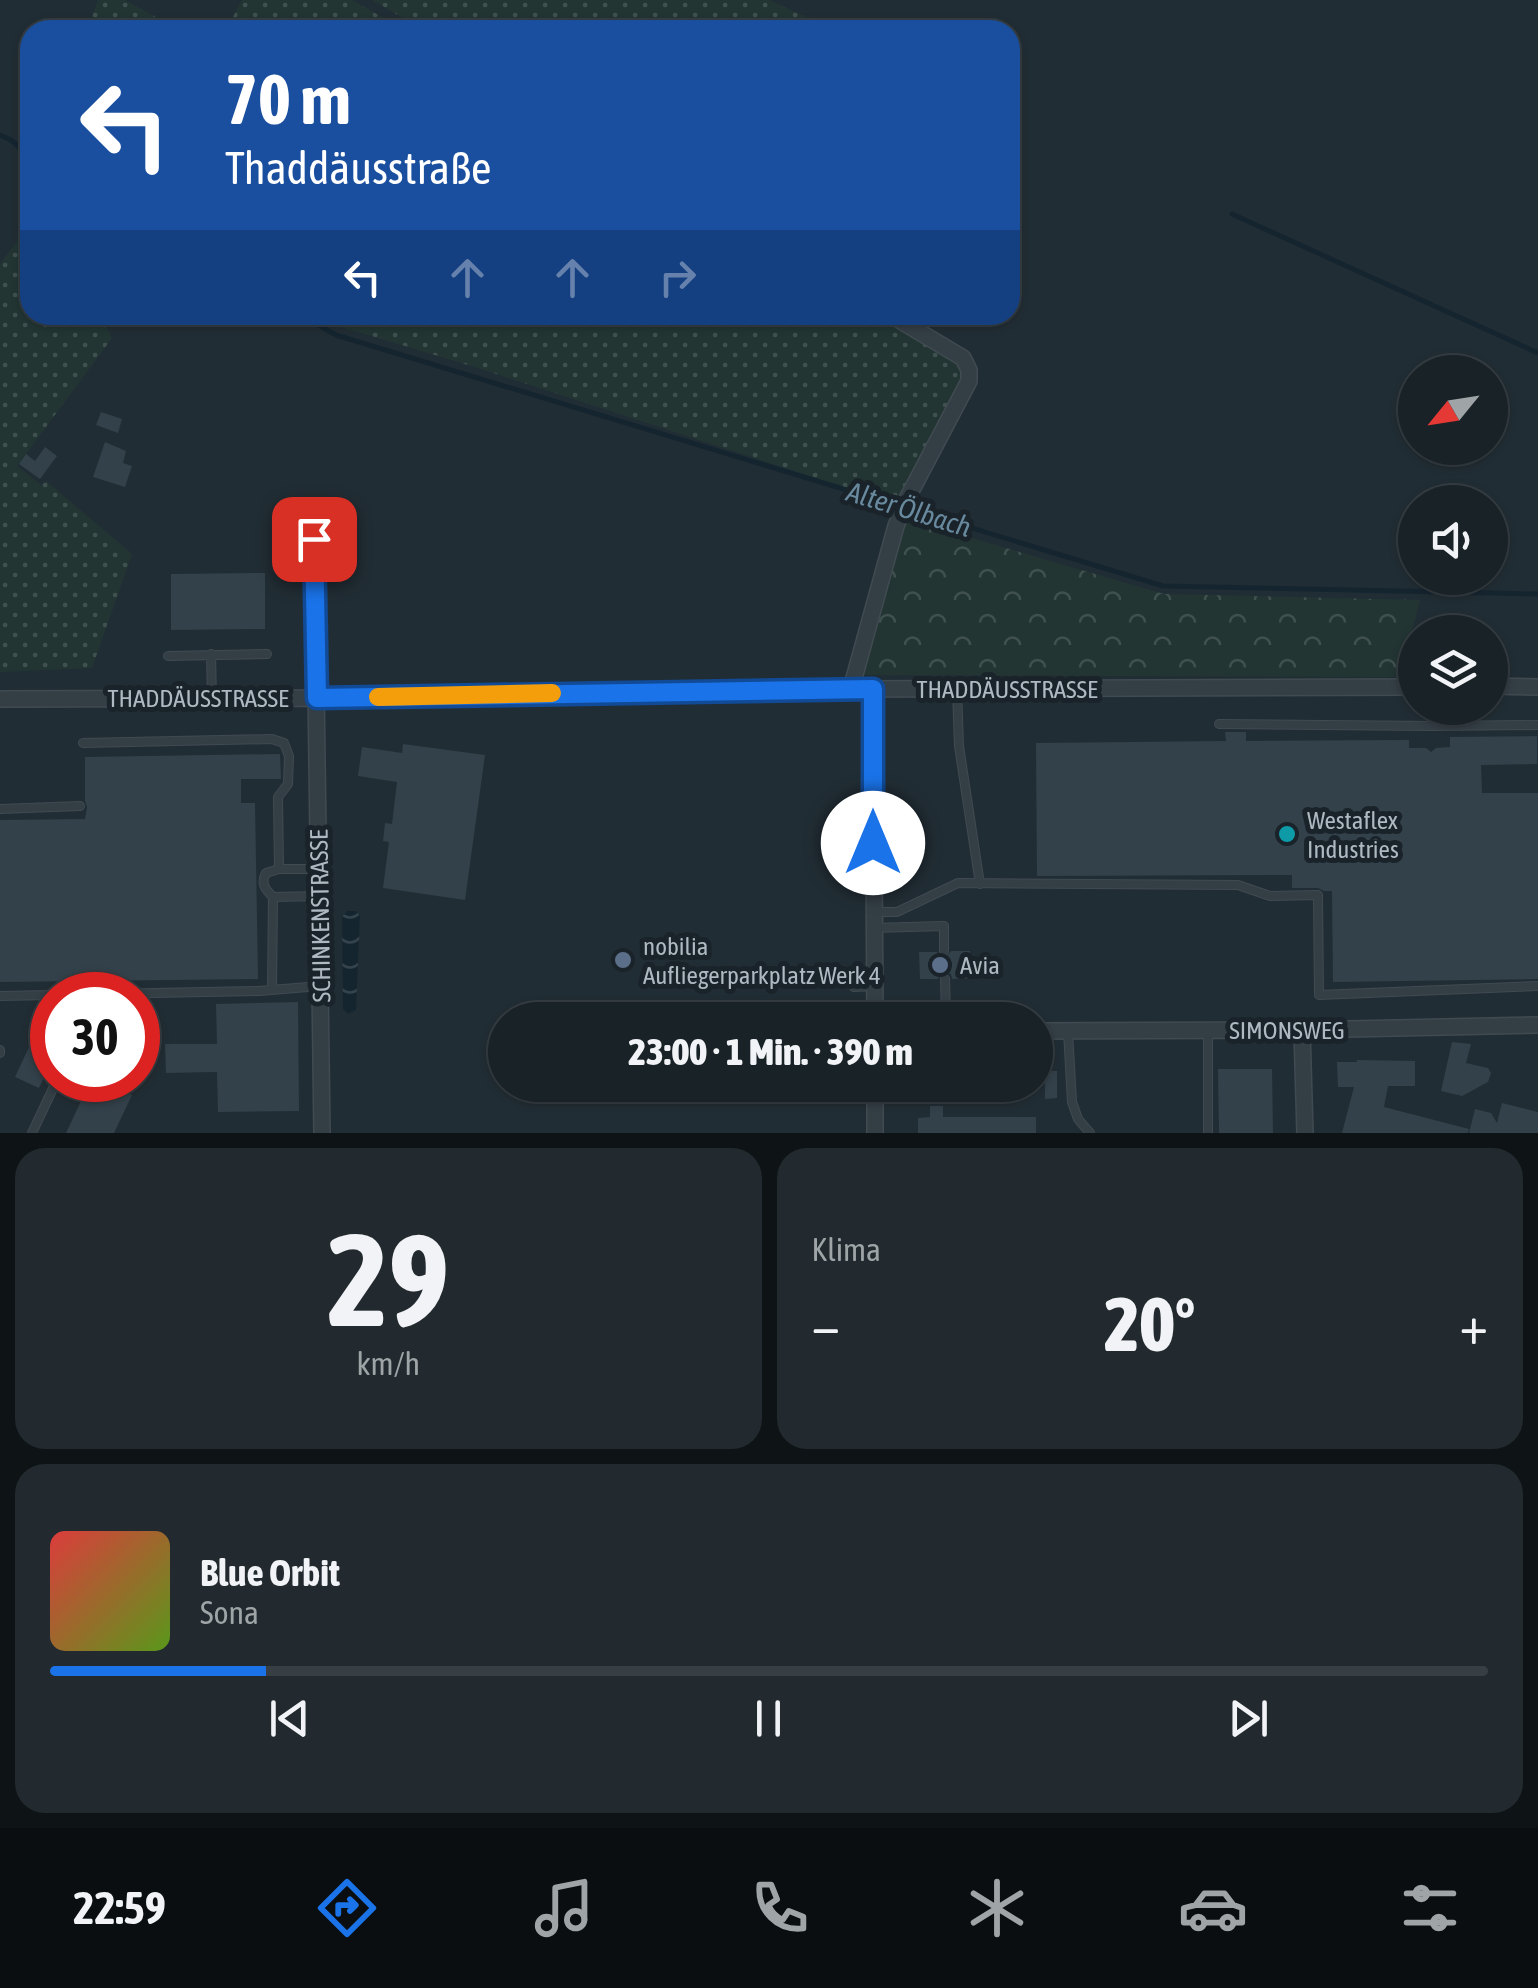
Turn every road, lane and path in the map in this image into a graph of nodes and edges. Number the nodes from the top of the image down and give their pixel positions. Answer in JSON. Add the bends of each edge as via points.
{"nodes":[{"id":1,"x":908,"y":325,"type":"edge"},
{"id":2,"x":314,"y":539,"type":"dead end"},
{"id":3,"x":212,"y":654,"type":"junction"},
{"id":4,"x":267,"y":654,"type":"dead end"},
{"id":5,"x":168,"y":656,"type":"dead end"},
{"id":6,"x":1508,"y":686,"type":"edge"},
{"id":7,"x":1538,"y":686,"type":"edge"},
{"id":8,"x":1398,"y":687,"type":"edge"},
{"id":9,"x":851,"y":689,"type":"junction"},
{"id":10,"x":873,"y":689,"type":"junction"},
{"id":11,"x":957,"y":689,"type":"junction"},
{"id":12,"x":0,"y":698,"type":"edge"},
{"id":13,"x":212,"y":698,"type":"junction"},
{"id":14,"x":317,"y":698,"type":"junction"},
{"id":15,"x":1219,"y":724,"type":"dead end"},
{"id":16,"x":1538,"y":725,"type":"edge"},
{"id":17,"x":1432,"y":726,"type":"joint"},
{"id":18,"x":82,"y":743,"type":"dead end"},
{"id":19,"x":80,"y":806,"type":"dead end"},
{"id":20,"x":0,"y":809,"type":"edge"},
{"id":21,"x":280,"y":869,"type":"junction"},
{"id":22,"x":319,"y":869,"type":"junction"},
{"id":23,"x":980,"y":884,"type":"junction"},
{"id":24,"x":319,"y":896,"type":"junction"},
{"id":25,"x":273,"y":897,"type":"junction"},
{"id":26,"x":873,"y":920,"type":"junction"},
{"id":27,"x":944,"y":952,"type":"dead end"},
{"id":28,"x":945,"y":979,"type":"dead end"},
{"id":29,"x":320,"y":986,"type":"junction"},
{"id":30,"x":875,"y":986,"type":"junction"},
{"id":31,"x":1538,"y":986,"type":"edge"},
{"id":32,"x":854,"y":987,"type":"dead end"},
{"id":33,"x":272,"y":990,"type":"junction"},
{"id":34,"x":0,"y":996,"type":"edge"},
{"id":35,"x":875,"y":1002,"type":"edge"},
{"id":36,"x":946,"y":1002,"type":"edge"},
{"id":37,"x":1538,"y":1025,"type":"edge"},
{"id":38,"x":1208,"y":1030,"type":"junction"},
{"id":39,"x":1302,"y":1030,"type":"junction"},
{"id":40,"x":1053,"y":1031,"type":"edge"},
{"id":41,"x":1068,"y":1031,"type":"junction"},
{"id":42,"x":47,"y":1102,"type":"edge"},
{"id":43,"x":875,"y":1102,"type":"edge"},
{"id":44,"x":32,"y":1133,"type":"edge"},
{"id":45,"x":322,"y":1133,"type":"edge"},
{"id":46,"x":876,"y":1133,"type":"edge"},
{"id":47,"x":1090,"y":1133,"type":"edge"},
{"id":48,"x":1208,"y":1133,"type":"edge"},
{"id":49,"x":1305,"y":1133,"type":"edge"}],
"edges":[{"from":1,"to":9,"type":"street","via":[[963,358],[970,381],[896,526]]},
{"from":2,"to":14,"type":"street","name":"SCHINKENSTRASSE"},
{"from":3,"to":4,"type":"lane"},
{"from":3,"to":5,"type":"lane"},
{"from":3,"to":13,"type":"lane"},
{"from":6,"to":7,"type":"street"},
{"from":8,"to":11,"type":"street","name":"THADDÄUSSTRASSE"},
{"from":9,"to":10,"type":"street","name":"THADDÄUSSTRASSE"},
{"from":9,"to":14,"type":"street","name":"THADDÄUSSTRASSE"},
{"from":10,"to":11,"type":"street","name":"THADDÄUSSTRASSE"},
{"from":10,"to":26,"type":"street"},
{"from":11,"to":23,"type":"lane"},
{"from":12,"to":13,"type":"street","name":"THADDÄUSSTRASSE"},
{"from":13,"to":14,"type":"street","name":"THADDÄUSSTRASSE"},
{"from":14,"to":22,"type":"street","name":"SCHINKENSTRASSE"},
{"from":15,"to":17,"type":"lane"},
{"from":16,"to":17,"type":"lane"},
{"from":18,"to":21,"type":"lane","via":[[284,743],[288,784],[278,797]]},
{"from":19,"to":20,"type":"lane"},
{"from":21,"to":22,"type":"lane"},
{"from":21,"to":25,"type":"lane","via":[[263,878]]},
{"from":22,"to":24,"type":"street","name":"SCHINKENSTRASSE"},
{"from":23,"to":26,"type":"lane","via":[[958,883]]},
{"from":23,"to":31,"type":"lane","via":[[1238,885],[1270,896],[1318,895],[1319,994]]},
{"from":24,"to":25,"type":"lane"},
{"from":24,"to":29,"type":"street","name":"SCHINKENSTRASSE"},
{"from":25,"to":33,"type":"lane"},
{"from":26,"to":27,"type":"lane","via":[[944,926]]},
{"from":26,"to":30,"type":"street"},
{"from":28,"to":36,"type":"lane"},
{"from":29,"to":33,"type":"lane"},
{"from":29,"to":45,"type":"street","name":"SCHINKENSTRASSE"},
{"from":30,"to":32,"type":"lane"},
{"from":30,"to":35,"type":"street"},
{"from":33,"to":34,"type":"lane"},
{"from":37,"to":39,"type":"street","name":"SIMONSWEG"},
{"from":38,"to":39,"type":"street","name":"SIMONSWEG"},
{"from":38,"to":41,"type":"street","name":"SIMONSWEG"},
{"from":38,"to":48,"type":"lane"},
{"from":39,"to":49,"type":"street"},
{"from":40,"to":41,"type":"street","name":"SIMONSWEG"},
{"from":41,"to":47,"type":"lane","via":[[1072,1102]]},
{"from":42,"to":44,"type":"lane"},
{"from":43,"to":46,"type":"street"}]}
